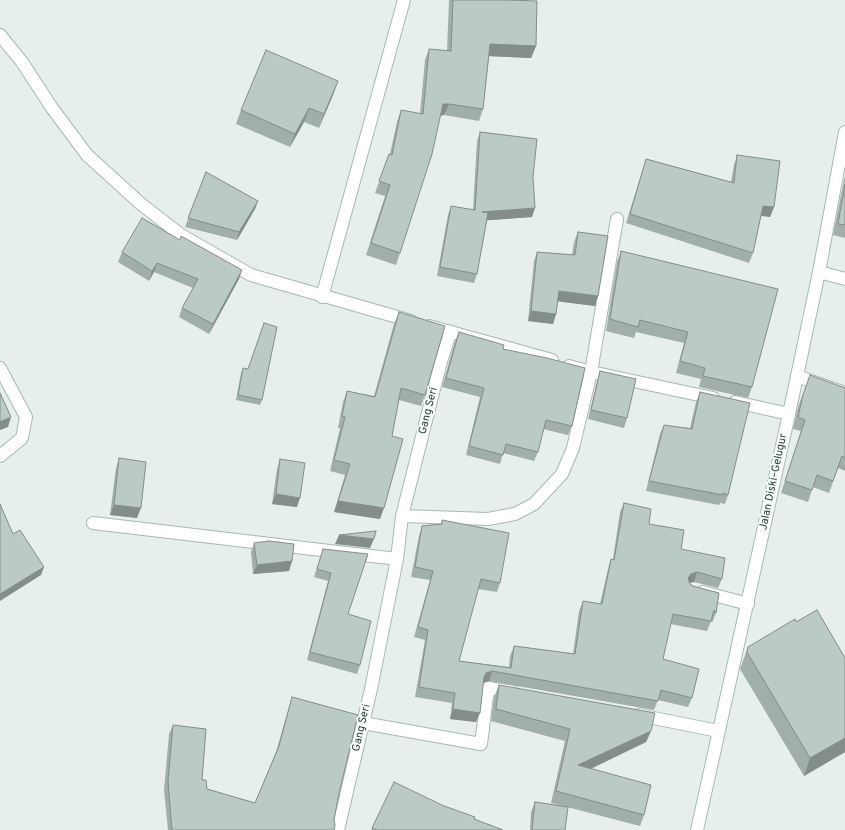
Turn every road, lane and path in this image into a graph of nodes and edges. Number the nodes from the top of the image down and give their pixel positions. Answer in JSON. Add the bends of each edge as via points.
{"nodes":[{"id":1,"x":404,"y":0,"type":"edge"},
{"id":2,"x":0,"y":35,"type":"edge"},
{"id":3,"x":845,"y":132,"type":"edge"},
{"id":4,"x":617,"y":219,"type":"dead end"},
{"id":5,"x":819,"y":272,"type":"junction"},
{"id":6,"x":845,"y":279,"type":"edge"},
{"id":7,"x":322,"y":297,"type":"junction"},
{"id":8,"x":452,"y":332,"type":"junction"},
{"id":9,"x":0,"y":368,"type":"edge"},
{"id":10,"x":591,"y":372,"type":"junction"},
{"id":11,"x":797,"y":376,"type":"junction"},
{"id":12,"x":845,"y":393,"type":"edge"},
{"id":13,"x":789,"y":414,"type":"junction"},
{"id":14,"x":0,"y":456,"type":"edge"},
{"id":15,"x":402,"y":516,"type":"junction"},
{"id":16,"x":93,"y":523,"type":"dead end"},
{"id":17,"x":397,"y":559,"type":"junction"},
{"id":18,"x":692,"y":589,"type":"edge"},
{"id":19,"x":748,"y":604,"type":"junction"},
{"id":20,"x":524,"y":695,"type":"edge"},
{"id":21,"x":628,"y":712,"type":"edge"},
{"id":22,"x":363,"y":722,"type":"junction"},
{"id":23,"x":718,"y":731,"type":"junction"},
{"id":24,"x":338,"y":830,"type":"edge"},
{"id":25,"x":697,"y":830,"type":"edge"}],
"edges":[{"from":1,"to":7,"type":"street"},
{"from":2,"to":7,"type":"street","via":[[87,155],[141,204],[181,235],[251,275]]},
{"from":3,"to":5,"type":"street","name":"Jalan Diski–Gelugur"},
{"from":4,"to":10,"type":"street"},
{"from":5,"to":6,"type":"street"},
{"from":5,"to":11,"type":"street","name":"Jalan Diski–Gelugur"},
{"from":7,"to":8,"type":"street"},
{"from":8,"to":10,"type":"street"},
{"from":8,"to":15,"type":"street","name":"Gang Seri","via":[[440,365]]},
{"from":9,"to":14,"type":"street","via":[[26,417],[22,438]]},
{"from":10,"to":13,"type":"street"},
{"from":10,"to":15,"type":"street","via":[[573,448],[562,474],[534,504],[515,514],[488,519]]},
{"from":11,"to":12,"type":"street"},
{"from":11,"to":13,"type":"street","name":"Jalan Diski–Gelugur"},
{"from":13,"to":19,"type":"street","name":"Jalan Diski–Gelugur"},
{"from":15,"to":17,"type":"street","name":"Gang Seri"},
{"from":16,"to":17,"type":"street"},
{"from":17,"to":22,"type":"street","name":"Gang Seri"},
{"from":18,"to":19,"type":"street"},
{"from":19,"to":23,"type":"street","name":"Jalan Diski–Gelugur"},
{"from":20,"to":22,"type":"street","via":[[488,688],[481,744]]},
{"from":21,"to":23,"type":"street"},
{"from":22,"to":24,"type":"street","name":"Gang Seri"},
{"from":23,"to":25,"type":"street","name":"Jalan Diski–Gelugur"}]}
